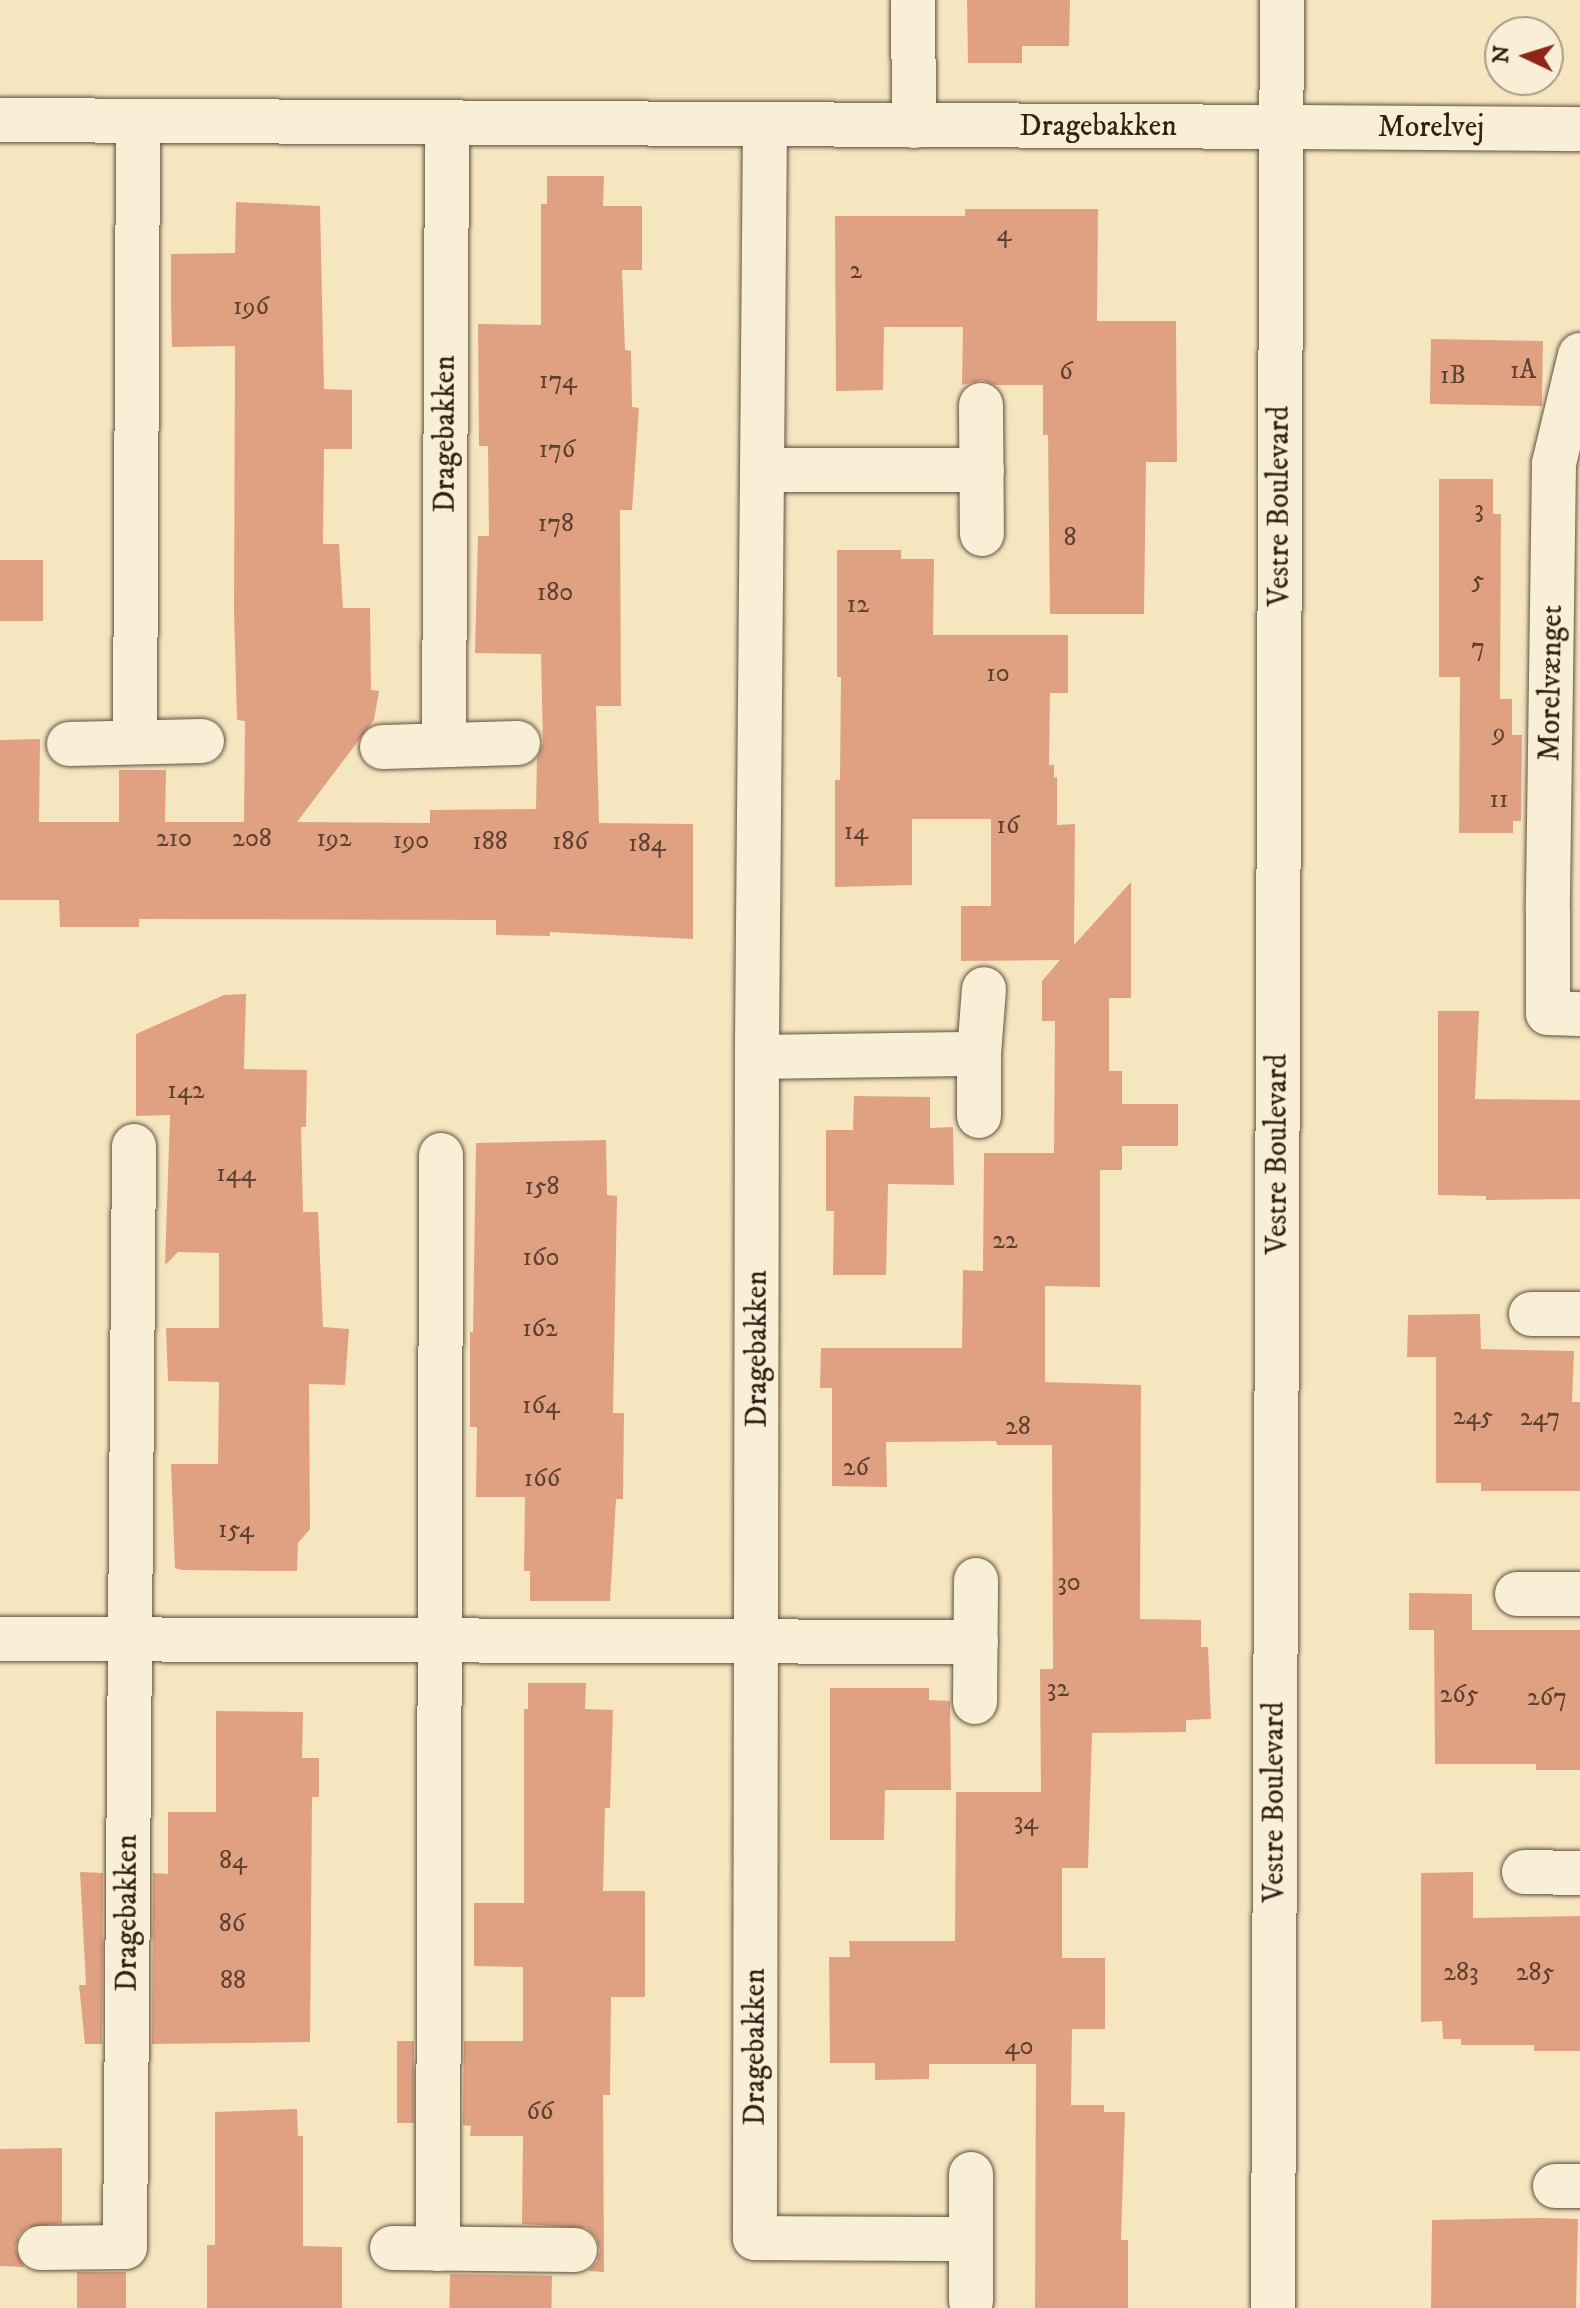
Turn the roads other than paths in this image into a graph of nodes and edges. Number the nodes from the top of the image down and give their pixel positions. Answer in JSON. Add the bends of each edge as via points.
{"nodes":[{"id":1,"x":913,"y":0,"type":"edge"},
{"id":2,"x":1282,"y":0,"type":"edge"},
{"id":3,"x":0,"y":120,"type":"edge"},
{"id":4,"x":138,"y":122,"type":"junction"},
{"id":5,"x":447,"y":122,"type":"junction"},
{"id":6,"x":765,"y":126,"type":"junction"},
{"id":7,"x":914,"y":126,"type":"junction"},
{"id":8,"x":1282,"y":127,"type":"junction"},
{"id":9,"x":1580,"y":129,"type":"edge"},
{"id":10,"x":1580,"y":355,"type":"edge"},
{"id":11,"x":981,"y":405,"type":"dead end"},
{"id":12,"x":762,"y":470,"type":"junction"},
{"id":13,"x":982,"y":470,"type":"junction"},
{"id":14,"x":982,"y":534,"type":"dead end"},
{"id":15,"x":202,"y":741,"type":"dead end"},
{"id":16,"x":135,"y":742,"type":"junction"},
{"id":17,"x":518,"y":743,"type":"dead end"},
{"id":18,"x":69,"y":744,"type":"dead end"},
{"id":19,"x":444,"y":745,"type":"junction"},
{"id":20,"x":382,"y":747,"type":"dead end"},
{"id":21,"x":984,"y":989,"type":"dead end"},
{"id":22,"x":1564,"y":1014,"type":"edge"},
{"id":23,"x":979,"y":1054,"type":"junction"},
{"id":24,"x":758,"y":1057,"type":"junction"},
{"id":25,"x":979,"y":1116,"type":"dead end"},
{"id":26,"x":134,"y":1146,"type":"dead end"},
{"id":27,"x":441,"y":1155,"type":"dead end"},
{"id":28,"x":1531,"y":1314,"type":"dead end"},
{"id":29,"x":1580,"y":1314,"type":"edge"},
{"id":30,"x":976,"y":1580,"type":"dead end"},
{"id":31,"x":1517,"y":1594,"type":"dead end"},
{"id":32,"x":1580,"y":1594,"type":"edge"},
{"id":33,"x":0,"y":1639,"type":"edge"},
{"id":34,"x":130,"y":1639,"type":"junction"},
{"id":35,"x":440,"y":1640,"type":"junction"},
{"id":36,"x":757,"y":1641,"type":"junction"},
{"id":37,"x":976,"y":1642,"type":"junction"},
{"id":38,"x":975,"y":1702,"type":"dead end"},
{"id":39,"x":1524,"y":1872,"type":"dead end"},
{"id":40,"x":1580,"y":1873,"type":"edge"},
{"id":41,"x":971,"y":2174,"type":"dead end"},
{"id":42,"x":971,"y":2239,"type":"junction"},
{"id":43,"x":40,"y":2248,"type":"dead end"},
{"id":44,"x":392,"y":2248,"type":"dead end"},
{"id":45,"x":438,"y":2249,"type":"junction"},
{"id":46,"x":575,"y":2250,"type":"dead end"},
{"id":47,"x":971,"y":2301,"type":"dead end"},
{"id":48,"x":1273,"y":2308,"type":"edge"}],
"edges":[{"from":1,"to":7,"type":"street"},
{"from":2,"to":8,"type":"street","name":"Vestre Boulevard"},
{"from":3,"to":4,"type":"street","name":"Dragebakken"},
{"from":4,"to":5,"type":"street","name":"Dragebakken"},
{"from":4,"to":16,"type":"street"},
{"from":5,"to":6,"type":"street","name":"Dragebakken"},
{"from":5,"to":19,"type":"street","name":"Dragebakken"},
{"from":6,"to":7,"type":"street","name":"Dragebakken"},
{"from":6,"to":12,"type":"street","name":"Dragebakken"},
{"from":7,"to":8,"type":"street","name":"Dragebakken"},
{"from":8,"to":9,"type":"street","name":"Morelvej"},
{"from":8,"to":48,"type":"street","name":"Vestre Boulevard"},
{"from":10,"to":22,"type":"street","name":"Morelvænget","via":[[1554,463]]},
{"from":11,"to":13,"type":"street"},
{"from":12,"to":13,"type":"street"},
{"from":12,"to":24,"type":"street","name":"Dragebakken"},
{"from":13,"to":14,"type":"street"},
{"from":15,"to":16,"type":"street"},
{"from":16,"to":18,"type":"street"},
{"from":17,"to":19,"type":"street"},
{"from":19,"to":20,"type":"street"},
{"from":21,"to":23,"type":"street"},
{"from":23,"to":24,"type":"street"},
{"from":23,"to":25,"type":"street"},
{"from":24,"to":36,"type":"street","name":"Dragebakken"},
{"from":26,"to":34,"type":"street","name":"Dragebakken"},
{"from":27,"to":35,"type":"street"},
{"from":28,"to":29,"type":"street"},
{"from":30,"to":37,"type":"street"},
{"from":31,"to":32,"type":"street"},
{"from":33,"to":34,"type":"street"},
{"from":34,"to":35,"type":"street"},
{"from":34,"to":43,"type":"street","name":"Dragebakken","via":[[125,2247]]},
{"from":35,"to":36,"type":"street"},
{"from":35,"to":45,"type":"street"},
{"from":36,"to":37,"type":"street"},
{"from":36,"to":42,"type":"street","name":"Dragebakken","via":[[755,2238]]},
{"from":37,"to":38,"type":"street"},
{"from":39,"to":40,"type":"street"},
{"from":41,"to":42,"type":"street"},
{"from":42,"to":47,"type":"street"},
{"from":44,"to":45,"type":"street"},
{"from":45,"to":46,"type":"street"}]}
